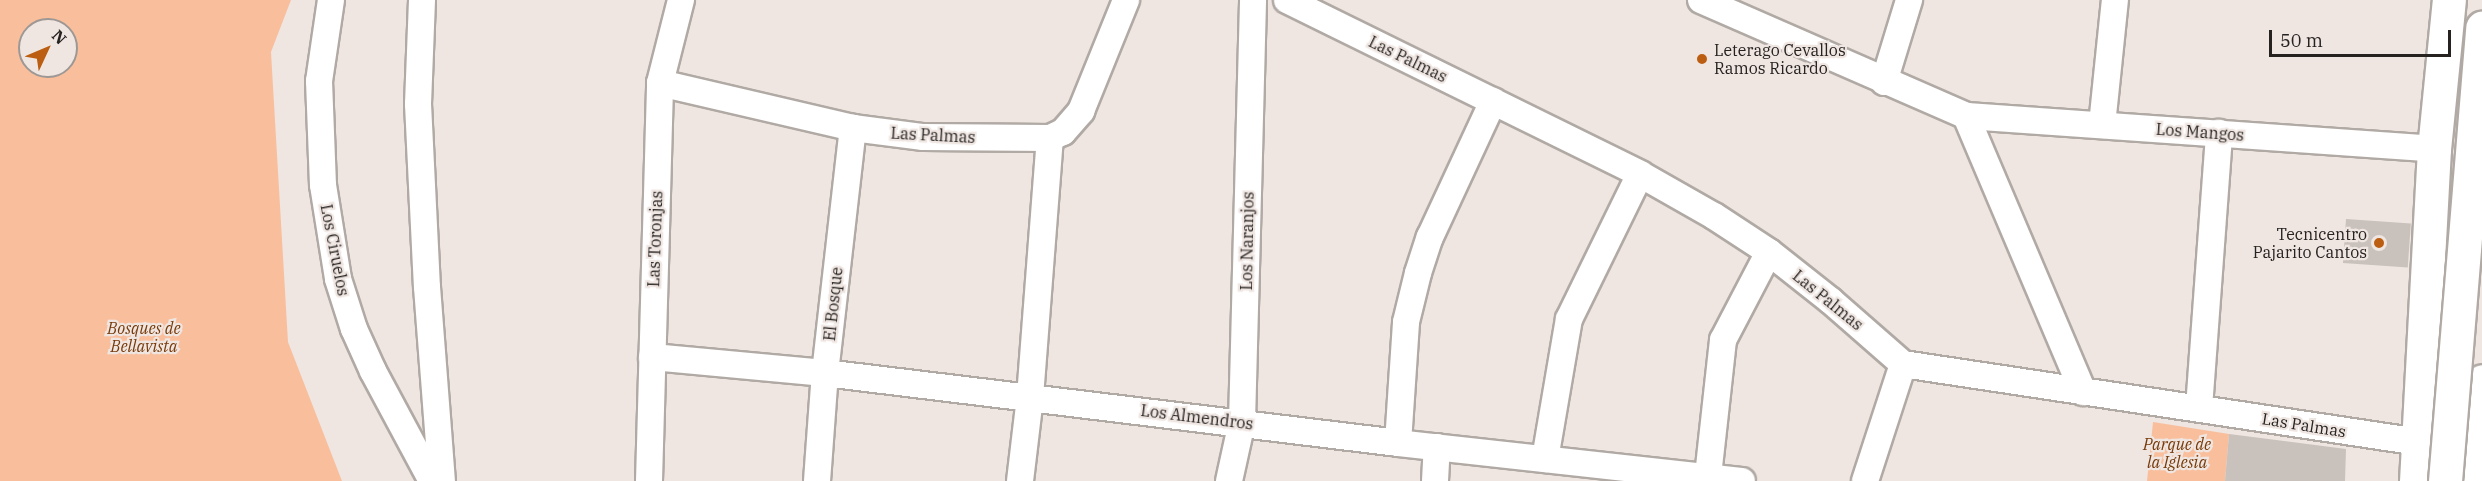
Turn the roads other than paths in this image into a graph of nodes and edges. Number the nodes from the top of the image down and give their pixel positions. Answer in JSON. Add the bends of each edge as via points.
{"nodes":[{"id":1,"x":332,"y":0,"type":"edge"},
{"id":2,"x":422,"y":0,"type":"edge"},
{"id":3,"x":681,"y":0,"type":"edge"},
{"id":4,"x":1126,"y":0,"type":"edge"},
{"id":5,"x":1253,"y":0,"type":"edge"},
{"id":6,"x":1287,"y":0,"type":"edge"},
{"id":7,"x":1909,"y":0,"type":"edge"},
{"id":8,"x":2115,"y":0,"type":"edge"},
{"id":9,"x":1708,"y":1,"type":"edge"},
{"id":10,"x":2449,"y":5,"type":"edge"},
{"id":11,"x":2482,"y":28,"type":"edge"},
{"id":12,"x":1884,"y":82,"type":"junction"},
{"id":13,"x":660,"y":83,"type":"junction"},
{"id":14,"x":1493,"y":101,"type":"junction"},
{"id":15,"x":2482,"y":113,"type":"edge"},
{"id":16,"x":1966,"y":116,"type":"junction"},
{"id":17,"x":2102,"y":125,"type":"junction"},
{"id":18,"x":853,"y":128,"type":"junction"},
{"id":19,"x":2219,"y":133,"type":"junction"},
{"id":20,"x":1050,"y":138,"type":"junction"},
{"id":21,"x":2434,"y":149,"type":"junction"},
{"id":22,"x":1640,"y":174,"type":"junction"},
{"id":23,"x":2482,"y":244,"type":"edge"},
{"id":24,"x":1769,"y":252,"type":"junction"},
{"id":25,"x":2426,"y":281,"type":"junction"},
{"id":26,"x":652,"y":357,"type":"junction"},
{"id":27,"x":1903,"y":364,"type":"junction"},
{"id":28,"x":825,"y":373,"type":"junction"},
{"id":29,"x":2482,"y":381,"type":"edge"},
{"id":30,"x":2083,"y":392,"type":"junction"},
{"id":31,"x":1030,"y":398,"type":"junction"},
{"id":32,"x":2199,"y":408,"type":"junction"},
{"id":33,"x":1242,"y":422,"type":"junction"},
{"id":34,"x":2420,"y":442,"type":"junction"},
{"id":35,"x":1398,"y":443,"type":"junction"},
{"id":36,"x":1437,"y":447,"type":"junction"},
{"id":37,"x":1545,"y":459,"type":"junction"},
{"id":38,"x":1631,"y":475,"type":"edge"},
{"id":39,"x":1708,"y":476,"type":"junction"},
{"id":40,"x":432,"y":481,"type":"edge"},
{"id":41,"x":442,"y":481,"type":"edge"},
{"id":42,"x":649,"y":481,"type":"edge"},
{"id":43,"x":817,"y":481,"type":"edge"},
{"id":44,"x":1020,"y":481,"type":"edge"},
{"id":45,"x":1229,"y":481,"type":"edge"},
{"id":46,"x":1435,"y":481,"type":"edge"},
{"id":47,"x":1742,"y":481,"type":"edge"},
{"id":48,"x":1865,"y":481,"type":"edge"},
{"id":49,"x":2416,"y":481,"type":"edge"},
{"id":50,"x":2445,"y":481,"type":"edge"},
{"id":51,"x":2474,"y":481,"type":"edge"}],
"edges":[{"from":1,"to":40,"type":"street","name":"Los Ciruelos","via":[[319,81],[323,185],[338,279],[373,371]]},
{"from":2,"to":41,"type":"street","via":[[418,104]]},
{"from":3,"to":13,"type":"street","name":"Las Toronjas"},
{"from":4,"to":20,"type":"street","via":[[1081,111],[1062,132]]},
{"from":5,"to":33,"type":"street","name":"Los Naranjos"},
{"from":6,"to":14,"type":"street","name":"Las Palmas"},
{"from":7,"to":12,"type":"street"},
{"from":8,"to":17,"type":"street"},
{"from":9,"to":12,"type":"street","name":"Los Mangos"},
{"from":10,"to":15,"type":"main road"},
{"from":10,"to":21,"type":"main road"},
{"from":11,"to":50,"type":"main road","bridge":true},
{"from":12,"to":16,"type":"street","name":"Los Mangos"},
{"from":13,"to":18,"type":"street","name":"Las Palmas"},
{"from":13,"to":26,"type":"street","name":"Las Toronjas"},
{"from":14,"to":22,"type":"street","name":"Las Palmas"},
{"from":14,"to":35,"type":"street","via":[[1430,237],[1418,273],[1406,322]]},
{"from":16,"to":17,"type":"street","name":"Los Mangos"},
{"from":16,"to":30,"type":"street"},
{"from":17,"to":19,"type":"street","name":"Los Mangos"},
{"from":18,"to":20,"type":"street","name":"Las Palmas","via":[[923,137]]},
{"from":18,"to":28,"type":"street","name":"El Bosque"},
{"from":19,"to":21,"type":"street","name":"Los Mangos"},
{"from":19,"to":32,"type":"street"},
{"from":20,"to":31,"type":"street"},
{"from":21,"to":25,"type":"main road"},
{"from":22,"to":24,"type":"street","name":"Las Palmas"},
{"from":22,"to":37,"type":"street","via":[[1569,320]]},
{"from":23,"to":25,"type":"main road","via":[[2456,246],[2444,253]]},
{"from":24,"to":27,"type":"street","name":"Las Palmas"},
{"from":24,"to":39,"type":"street","via":[[1723,340]]},
{"from":25,"to":34,"type":"main road"},
{"from":26,"to":28,"type":"street","name":"Los Almendros"},
{"from":26,"to":42,"type":"street","name":"Las Toronjas"},
{"from":27,"to":30,"type":"street","name":"Las Palmas"},
{"from":27,"to":48,"type":"street"},
{"from":28,"to":31,"type":"street","name":"Los Almendros"},
{"from":28,"to":43,"type":"street","name":"El Bosque"},
{"from":29,"to":51,"type":"main road"},
{"from":30,"to":32,"type":"street","name":"Las Palmas"},
{"from":31,"to":33,"type":"street","name":"Los Almendros"},
{"from":31,"to":44,"type":"street"},
{"from":32,"to":34,"type":"street","name":"Las Palmas"},
{"from":33,"to":35,"type":"street","name":"Los Almendros"},
{"from":33,"to":45,"type":"street","name":"Los Naranjos"},
{"from":34,"to":49,"type":"main road"},
{"from":35,"to":36,"type":"street","name":"Los Almendros"},
{"from":36,"to":37,"type":"street","name":"Los Almendros"},
{"from":36,"to":46,"type":"street"},
{"from":37,"to":38,"type":"street","name":"Los Almendros"},
{"from":38,"to":39,"type":"street","name":"Los Almendros"},
{"from":39,"to":47,"type":"street","name":"Los Almendros"}]}
